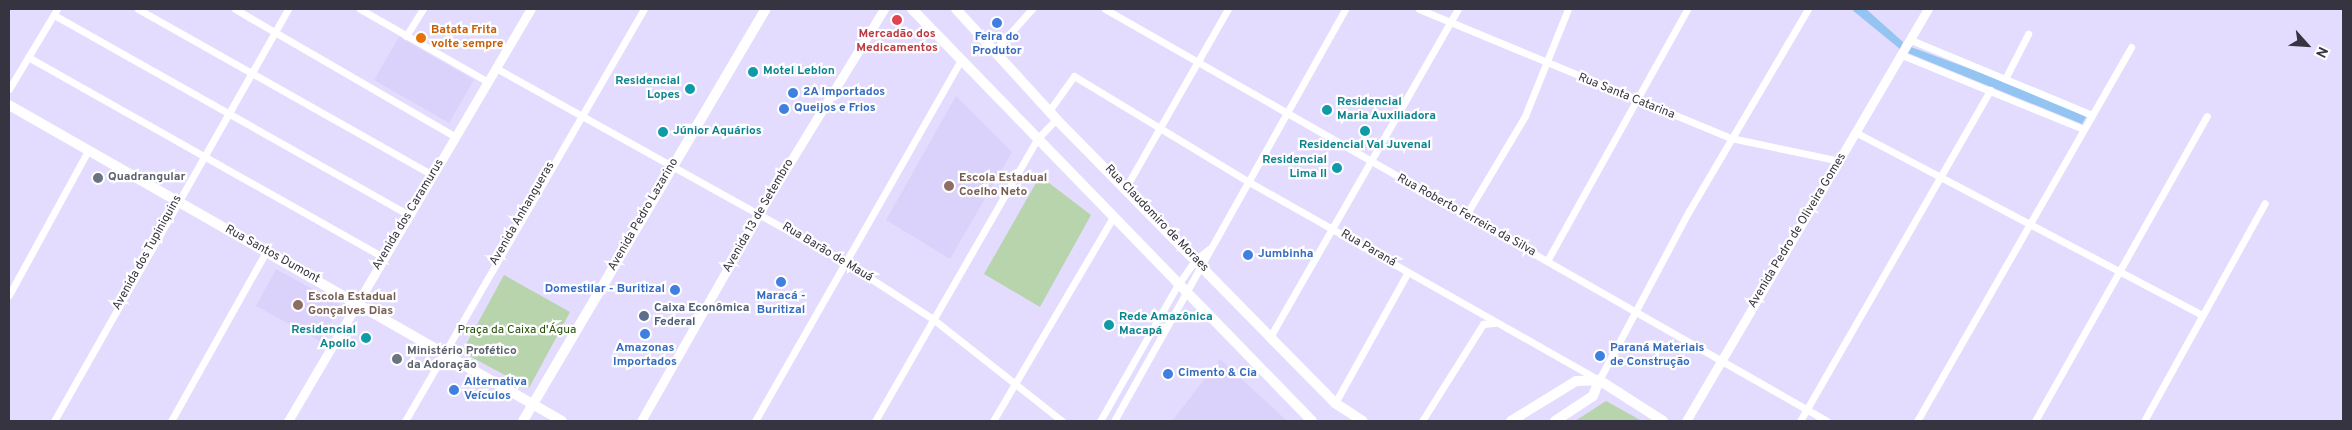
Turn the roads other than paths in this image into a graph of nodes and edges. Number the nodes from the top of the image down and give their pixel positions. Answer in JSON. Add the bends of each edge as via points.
{"nodes":[{"id":1,"x":138,"y":9,"type":"edge"},
{"id":2,"x":235,"y":9,"type":"edge"},
{"id":3,"x":288,"y":9,"type":"edge"},
{"id":4,"x":360,"y":9,"type":"edge"},
{"id":5,"x":423,"y":9,"type":"edge"},
{"id":6,"x":531,"y":9,"type":"edge"},
{"id":7,"x":644,"y":9,"type":"edge"},
{"id":8,"x":766,"y":9,"type":"edge"},
{"id":9,"x":912,"y":9,"type":"edge"},
{"id":10,"x":956,"y":9,"type":"edge"},
{"id":11,"x":1032,"y":9,"type":"edge"},
{"id":12,"x":1105,"y":9,"type":"edge"},
{"id":13,"x":1228,"y":9,"type":"edge"},
{"id":14,"x":1345,"y":9,"type":"edge"},
{"id":15,"x":1419,"y":9,"type":"edge"},
{"id":16,"x":1458,"y":9,"type":"edge"},
{"id":17,"x":1568,"y":9,"type":"edge"},
{"id":18,"x":1687,"y":9,"type":"edge"},
{"id":19,"x":1808,"y":9,"type":"edge"},
{"id":20,"x":1928,"y":9,"type":"edge"},
{"id":21,"x":882,"y":11,"type":"edge"},
{"id":22,"x":55,"y":12,"type":"edge"},
{"id":23,"x":1450,"y":23,"type":"junction"},
{"id":24,"x":274,"y":30,"type":"junction"},
{"id":25,"x":2028,"y":34,"type":"dead end"},
{"id":26,"x":406,"y":36,"type":"junction"},
{"id":27,"x":1911,"y":40,"type":"junction"},
{"id":28,"x":2130,"y":47,"type":"dead end"},
{"id":29,"x":994,"y":50,"type":"junction"},
{"id":30,"x":1902,"y":55,"type":"junction"},
{"id":31,"x":28,"y":57,"type":"junction"},
{"id":32,"x":960,"y":62,"type":"junction"},
{"id":33,"x":1544,"y":63,"type":"junction"},
{"id":34,"x":1196,"y":64,"type":"junction"},
{"id":35,"x":496,"y":68,"type":"junction"},
{"id":36,"x":250,"y":72,"type":"junction"},
{"id":37,"x":2005,"y":79,"type":"junction"},
{"id":38,"x":488,"y":82,"type":"junction"},
{"id":39,"x":9,"y":89,"type":"edge"},
{"id":40,"x":1990,"y":90,"type":"junction"},
{"id":41,"x":1634,"y":101,"type":"junction"},
{"id":42,"x":9,"y":105,"type":"edge"},
{"id":43,"x":226,"y":114,"type":"junction"},
{"id":44,"x":1286,"y":114,"type":"junction"},
{"id":45,"x":2092,"y":114,"type":"junction"},
{"id":46,"x":1052,"y":115,"type":"junction"},
{"id":47,"x":2207,"y":116,"type":"dead end"},
{"id":48,"x":578,"y":117,"type":"junction"},
{"id":49,"x":1158,"y":130,"type":"junction"},
{"id":50,"x":2083,"y":130,"type":"junction"},
{"id":51,"x":1857,"y":133,"type":"junction"},
{"id":52,"x":456,"y":137,"type":"junction"},
{"id":53,"x":1731,"y":138,"type":"junction"},
{"id":54,"x":1037,"y":139,"type":"junction"},
{"id":55,"x":88,"y":151,"type":"junction"},
{"id":56,"x":203,"y":155,"type":"junction"},
{"id":57,"x":1840,"y":161,"type":"junction"},
{"id":58,"x":1370,"y":162,"type":"junction"},
{"id":59,"x":674,"y":164,"type":"junction"},
{"id":60,"x":433,"y":175,"type":"junction"},
{"id":61,"x":1941,"y":175,"type":"junction"},
{"id":62,"x":1249,"y":182,"type":"junction"},
{"id":63,"x":1126,"y":187,"type":"junction"},
{"id":64,"x":177,"y":201,"type":"junction"},
{"id":65,"x":2265,"y":203,"type":"dead end"},
{"id":66,"x":759,"y":213,"type":"junction"},
{"id":67,"x":1466,"y":215,"type":"junction"},
{"id":68,"x":410,"y":216,"type":"junction"},
{"id":69,"x":1112,"y":218,"type":"junction"},
{"id":70,"x":2033,"y":222,"type":"junction"},
{"id":71,"x":1331,"y":228,"type":"junction"},
{"id":72,"x":266,"y":252,"type":"junction"},
{"id":73,"x":384,"y":258,"type":"junction"},
{"id":74,"x":1547,"y":261,"type":"junction"},
{"id":75,"x":847,"y":263,"type":"junction"},
{"id":76,"x":1199,"y":264,"type":"junction"},
{"id":77,"x":2122,"y":269,"type":"junction"},
{"id":78,"x":1408,"y":272,"type":"junction"},
{"id":79,"x":1177,"y":286,"type":"junction"},
{"id":80,"x":9,"y":295,"type":"edge"},
{"id":81,"x":1187,"y":296,"type":"junction"},
{"id":82,"x":357,"y":302,"type":"junction"},
{"id":83,"x":1634,"y":311,"type":"junction"},
{"id":84,"x":2202,"y":314,"type":"junction"},
{"id":85,"x":933,"y":319,"type":"junction"},
{"id":86,"x":1494,"y":323,"type":"junction"},
{"id":87,"x":1270,"y":337,"type":"junction"},
{"id":88,"x":444,"y":353,"type":"junction"},
{"id":89,"x":1721,"y":359,"type":"junction"},
{"id":90,"x":1600,"y":380,"type":"junction"},
{"id":91,"x":1016,"y":386,"type":"junction"},
{"id":92,"x":1335,"y":403,"type":"junction"},
{"id":93,"x":532,"y":404,"type":"junction"},
{"id":94,"x":1807,"y":410,"type":"junction"},
{"id":95,"x":54,"y":421,"type":"edge"},
{"id":96,"x":171,"y":421,"type":"edge"},
{"id":97,"x":288,"y":421,"type":"edge"},
{"id":98,"x":405,"y":421,"type":"edge"},
{"id":99,"x":523,"y":421,"type":"edge"},
{"id":100,"x":562,"y":421,"type":"edge"},
{"id":101,"x":641,"y":421,"type":"edge"},
{"id":102,"x":755,"y":421,"type":"edge"},
{"id":103,"x":875,"y":421,"type":"edge"},
{"id":104,"x":993,"y":421,"type":"edge"},
{"id":105,"x":1062,"y":421,"type":"edge"},
{"id":106,"x":1100,"y":421,"type":"edge"},
{"id":107,"x":1114,"y":421,"type":"edge"},
{"id":108,"x":1312,"y":421,"type":"edge"},
{"id":109,"x":1363,"y":421,"type":"edge"},
{"id":110,"x":1422,"y":421,"type":"edge"},
{"id":111,"x":1511,"y":421,"type":"edge"},
{"id":112,"x":1554,"y":421,"type":"edge"},
{"id":113,"x":1663,"y":421,"type":"edge"},
{"id":114,"x":1686,"y":421,"type":"edge"},
{"id":115,"x":1800,"y":421,"type":"edge"},
{"id":116,"x":1827,"y":421,"type":"edge"},
{"id":117,"x":1917,"y":421,"type":"edge"},
{"id":118,"x":2034,"y":421,"type":"edge"},
{"id":119,"x":2144,"y":421,"type":"edge"}],
"edges":[{"from":1,"to":36,"type":"street"},
{"from":2,"to":24,"type":"street"},
{"from":3,"to":24,"type":"street","name":"Avenida dos Tupiniquins"},
{"from":4,"to":26,"type":"street"},
{"from":5,"to":26,"type":"street"},
{"from":6,"to":35,"type":"street","name":"Avenida dos Caramurus"},
{"from":7,"to":48,"type":"street","name":"Avenida Anhangueras"},
{"from":8,"to":59,"type":"main road","name":"Avenida Pedro Lazarino"},
{"from":9,"to":32,"type":"main road"},
{"from":10,"to":29,"type":"main road","name":"Rua Claudomiro de Moraes"},
{"from":11,"to":29,"type":"street"},
{"from":12,"to":34,"type":"street","name":"Rua Roberto Ferreira da Silva"},
{"from":13,"to":34,"type":"street"},
{"from":14,"to":44,"type":"street"},
{"from":15,"to":23,"type":"street","name":"Rua Santa Catarina"},
{"from":16,"to":23,"type":"street"},
{"from":17,"to":33,"type":"street"},
{"from":18,"to":41,"type":"street"},
{"from":19,"to":53,"type":"street"},
{"from":20,"to":27,"type":"street","name":"Avenida Pedro de Oliveira Gomes"},
{"from":21,"to":66,"type":"street","name":"Avenida 13 de Setembro"},
{"from":22,"to":31,"type":"street"},
{"from":22,"to":43,"type":"street"},
{"from":23,"to":33,"type":"street","name":"Rua Santa Catarina"},
{"from":23,"to":58,"type":"street"},
{"from":24,"to":36,"type":"street","name":"Avenida dos Tupiniquins"},
{"from":24,"to":52,"type":"street"},
{"from":25,"to":37,"type":"street"},
{"from":26,"to":38,"type":"street"},
{"from":27,"to":30,"type":"street","name":"Avenida Pedro de Oliveira Gomes"},
{"from":27,"to":37,"type":"street"},
{"from":28,"to":45,"type":"street"},
{"from":29,"to":46,"type":"main road","name":"Rua Claudomiro de Moraes"},
{"from":30,"to":40,"type":"street"},
{"from":30,"to":51,"type":"street","name":"Avenida Pedro de Oliveira Gomes"},
{"from":31,"to":39,"type":"street"},
{"from":31,"to":56,"type":"street"},
{"from":32,"to":54,"type":"main road"},
{"from":32,"to":75,"type":"street"},
{"from":33,"to":41,"type":"street","name":"Rua Santa Catarina"},
{"from":33,"to":67,"type":"street","via":[[1525,116]]},
{"from":34,"to":44,"type":"street","name":"Rua Roberto Ferreira da Silva"},
{"from":34,"to":49,"type":"street"},
{"from":35,"to":38,"type":"street","name":"Avenida dos Caramurus"},
{"from":35,"to":48,"type":"street","name":"Rua Barão de Mauá"},
{"from":36,"to":43,"type":"street","name":"Avenida dos Tupiniquins"},
{"from":36,"to":60,"type":"street"},
{"from":37,"to":45,"type":"street"},
{"from":38,"to":52,"type":"street","name":"Avenida dos Caramurus"},
{"from":40,"to":50,"type":"street"},
{"from":40,"to":61,"type":"street"},
{"from":41,"to":53,"type":"street","name":"Rua Santa Catarina"},
{"from":41,"to":74,"type":"street"},
{"from":42,"to":55,"type":"main road","name":"Rua Santos Dumont"},
{"from":43,"to":56,"type":"street","name":"Avenida dos Tupiniquins"},
{"from":43,"to":68,"type":"street"},
{"from":44,"to":58,"type":"street","name":"Rua Roberto Ferreira da Silva"},
{"from":44,"to":62,"type":"street"},
{"from":45,"to":50,"type":"street"},
{"from":46,"to":49,"type":"street","name":"Rua Paraná","via":[[1074,76]]},
{"from":46,"to":54,"type":"street"},
{"from":46,"to":63,"type":"main road","name":"Rua Claudomiro de Moraes"},
{"from":47,"to":77,"type":"street"},
{"from":48,"to":59,"type":"street","name":"Rua Barão de Mauá"},
{"from":48,"to":88,"type":"street","name":"Avenida Anhangueras"},
{"from":49,"to":62,"type":"street","name":"Rua Paraná"},
{"from":49,"to":63,"type":"street"},
{"from":50,"to":70,"type":"street"},
{"from":51,"to":57,"type":"street","name":"Avenida Pedro de Oliveira Gomes"},
{"from":51,"to":61,"type":"street"},
{"from":52,"to":60,"type":"street","name":"Avenida dos Caramurus"},
{"from":53,"to":57,"type":"street","name":"Rua Santa Catarina"},
{"from":53,"to":83,"type":"street"},
{"from":54,"to":69,"type":"main road"},
{"from":54,"to":85,"type":"street"},
{"from":55,"to":64,"type":"main road","name":"Rua Santos Dumont"},
{"from":55,"to":80,"type":"street"},
{"from":56,"to":64,"type":"street","name":"Avenida dos Tupiniquins"},
{"from":56,"to":73,"type":"street"},
{"from":57,"to":89,"type":"street","name":"Avenida Pedro de Oliveira Gomes"},
{"from":58,"to":67,"type":"street","name":"Rua Roberto Ferreira da Silva"},
{"from":58,"to":71,"type":"street"},
{"from":59,"to":66,"type":"street","name":"Rua Barão de Mauá"},
{"from":59,"to":93,"type":"main road","name":"Avenida Pedro Lazarino"},
{"from":60,"to":68,"type":"street","name":"Avenida dos Caramurus"},
{"from":61,"to":70,"type":"street"},
{"from":61,"to":94,"type":"street"},
{"from":62,"to":71,"type":"street","name":"Rua Paraná"},
{"from":62,"to":76,"type":"street"},
{"from":63,"to":76,"type":"main road","name":"Rua Claudomiro de Moraes"},
{"from":64,"to":72,"type":"main road","name":"Rua Santos Dumont"},
{"from":64,"to":95,"type":"street","name":"Avenida dos Tupiniquins"},
{"from":65,"to":84,"type":"street"},
{"from":66,"to":75,"type":"street","name":"Rua Barão de Mauá"},
{"from":66,"to":101,"type":"street","name":"Avenida 13 de Setembro"},
{"from":67,"to":74,"type":"street","name":"Rua Roberto Ferreira da Silva"},
{"from":68,"to":73,"type":"street","name":"Avenida dos Caramurus"},
{"from":69,"to":79,"type":"main road"},
{"from":69,"to":91,"type":"street"},
{"from":70,"to":77,"type":"street"},
{"from":70,"to":117,"type":"street"},
{"from":71,"to":78,"type":"street","name":"Rua Paraná"},
{"from":71,"to":87,"type":"street"},
{"from":72,"to":82,"type":"main road","name":"Rua Santos Dumont"},
{"from":72,"to":96,"type":"street"},
{"from":73,"to":82,"type":"street","name":"Avenida dos Caramurus"},
{"from":74,"to":83,"type":"street","name":"Rua Roberto Ferreira da Silva"},
{"from":75,"to":85,"type":"street","name":"Rua Barão de Mauá"},
{"from":75,"to":102,"type":"street"},
{"from":76,"to":79,"type":"street"},
{"from":76,"to":81,"type":"street"},
{"from":76,"to":87,"type":"main road","name":"Rua Claudomiro de Moraes"},
{"from":77,"to":84,"type":"street"},
{"from":77,"to":118,"type":"street"},
{"from":78,"to":86,"type":"street","name":"Rua Paraná"},
{"from":78,"to":92,"type":"street"},
{"from":79,"to":81,"type":"main road"},
{"from":79,"to":106,"type":"street"},
{"from":81,"to":107,"type":"street"},
{"from":81,"to":108,"type":"main road"},
{"from":82,"to":88,"type":"main road","name":"Rua Santos Dumont"},
{"from":82,"to":97,"type":"street","name":"Avenida dos Caramurus"},
{"from":83,"to":89,"type":"street","name":"Rua Roberto Ferreira da Silva"},
{"from":83,"to":90,"type":"street"},
{"from":84,"to":119,"type":"street"},
{"from":85,"to":91,"type":"street","name":"Rua Barão de Mauá"},
{"from":85,"to":103,"type":"street"},
{"from":86,"to":90,"type":"street","name":"Rua Paraná"},
{"from":86,"to":110,"type":"street","via":[[1483,324]]},
{"from":87,"to":92,"type":"main road","name":"Rua Claudomiro de Moraes"},
{"from":88,"to":93,"type":"main road","name":"Rua Santos Dumont"},
{"from":88,"to":98,"type":"street","name":"Avenida Anhangueras"},
{"from":89,"to":94,"type":"street","name":"Rua Roberto Ferreira da Silva"},
{"from":89,"to":114,"type":"street","name":"Avenida Pedro de Oliveira Gomes"},
{"from":90,"to":111,"type":"main road","via":[[1576,381]]},
{"from":90,"to":112,"type":"main road","via":[[1593,396]]},
{"from":90,"to":113,"type":"main road","name":"Rua Paraná"},
{"from":91,"to":104,"type":"street"},
{"from":91,"to":105,"type":"street","name":"Rua Barão de Mauá"},
{"from":92,"to":109,"type":"main road","name":"Rua Claudomiro de Moraes"},
{"from":93,"to":99,"type":"main road","name":"Avenida Pedro Lazarino"},
{"from":93,"to":100,"type":"main road","name":"Rua Santos Dumont"},
{"from":94,"to":115,"type":"street"},
{"from":94,"to":116,"type":"street","name":"Rua Roberto Ferreira da Silva"}]}
